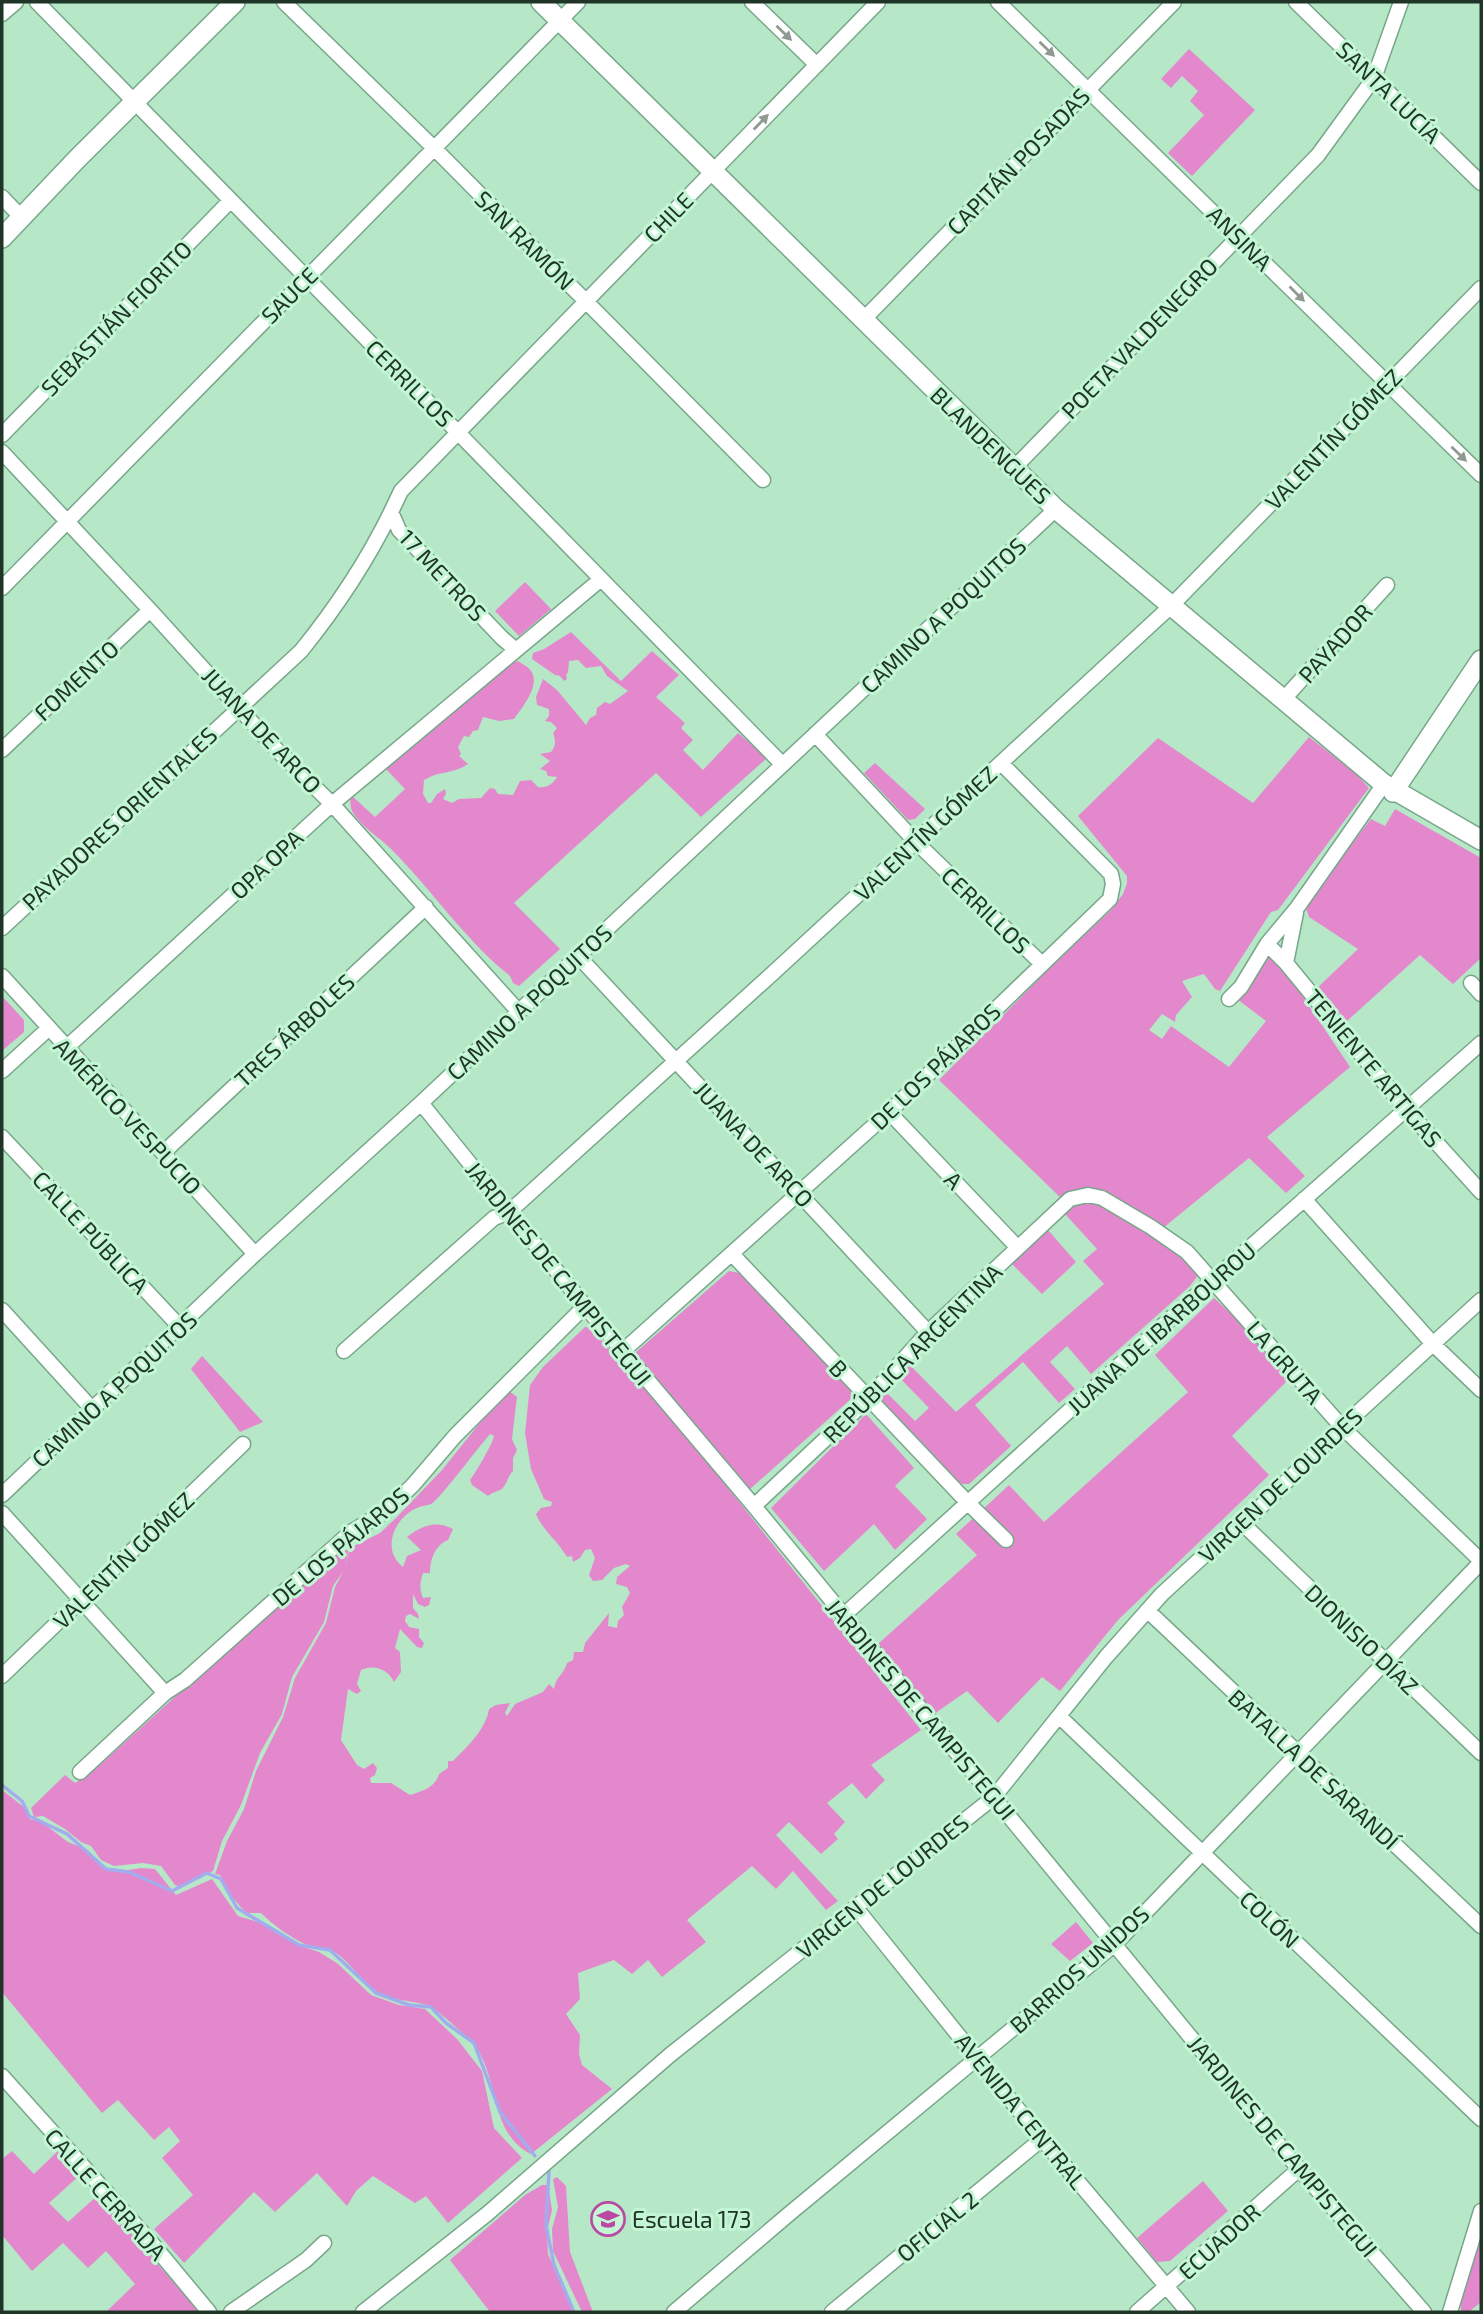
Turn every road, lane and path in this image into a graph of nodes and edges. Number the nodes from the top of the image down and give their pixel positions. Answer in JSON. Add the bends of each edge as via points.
{"nodes":[{"id":1,"x":16,"y":2,"type":"edge"},
{"id":2,"x":37,"y":2,"type":"edge"},
{"id":3,"x":235,"y":2,"type":"edge"},
{"id":4,"x":284,"y":2,"type":"edge"},
{"id":5,"x":541,"y":2,"type":"edge"},
{"id":6,"x":578,"y":2,"type":"edge"},
{"id":7,"x":752,"y":2,"type":"edge"},
{"id":8,"x":878,"y":2,"type":"edge"},
{"id":9,"x":998,"y":2,"type":"edge"},
{"id":10,"x":1174,"y":2,"type":"edge"},
{"id":11,"x":1296,"y":2,"type":"edge"},
{"id":12,"x":1401,"y":2,"type":"edge"},
{"id":13,"x":2,"y":14,"type":"edge"},
{"id":14,"x":560,"y":20,"type":"junction"},
{"id":15,"x":817,"y":65,"type":"junction"},
{"id":16,"x":1374,"y":79,"type":"junction"},
{"id":17,"x":1088,"y":89,"type":"junction"},
{"id":18,"x":135,"y":103,"type":"junction"},
{"id":19,"x":434,"y":148,"type":"junction"},
{"id":20,"x":713,"y":171,"type":"junction"},
{"id":21,"x":1481,"y":183,"type":"edge"},
{"id":22,"x":2,"y":197,"type":"edge"},
{"id":23,"x":230,"y":201,"type":"junction"},
{"id":24,"x":22,"y":218,"type":"junction"},
{"id":25,"x":1238,"y":236,"type":"junction"},
{"id":26,"x":2,"y":238,"type":"edge"},
{"id":27,"x":306,"y":278,"type":"junction"},
{"id":28,"x":1481,"y":288,"type":"edge"},
{"id":29,"x":585,"y":301,"type":"junction"},
{"id":30,"x":863,"y":320,"type":"junction"},
{"id":31,"x":1387,"y":384,"type":"junction"},
{"id":32,"x":458,"y":431,"type":"junction"},
{"id":33,"x":2,"y":435,"type":"edge"},
{"id":34,"x":2,"y":452,"type":"edge"},
{"id":35,"x":1014,"y":468,"type":"junction"},
{"id":36,"x":1481,"y":475,"type":"edge"},
{"id":37,"x":763,"y":480,"type":"dead end"},
{"id":38,"x":1056,"y":509,"type":"junction"},
{"id":39,"x":391,"y":512,"type":"junction"},
{"id":40,"x":68,"y":520,"type":"junction"},
{"id":41,"x":600,"y":580,"type":"junction"},
{"id":42,"x":1387,"y":585,"type":"dead end"},
{"id":43,"x":2,"y":589,"type":"edge"},
{"id":44,"x":1170,"y":607,"type":"junction"},
{"id":45,"x":150,"y":610,"type":"junction"},
{"id":46,"x":516,"y":650,"type":"junction"},
{"id":47,"x":1481,"y":660,"type":"edge"},
{"id":48,"x":1282,"y":701,"type":"junction"},
{"id":49,"x":237,"y":708,"type":"junction"},
{"id":50,"x":815,"y":734,"type":"junction"},
{"id":51,"x":2,"y":750,"type":"edge"},
{"id":52,"x":1001,"y":763,"type":"junction"},
{"id":53,"x":782,"y":764,"type":"junction"},
{"id":54,"x":1388,"y":788,"type":"junction"},
{"id":55,"x":331,"y":804,"type":"junction"},
{"id":56,"x":1481,"y":840,"type":"edge"},
{"id":57,"x":916,"y":842,"type":"junction"},
{"id":58,"x":426,"y":907,"type":"junction"},
{"id":59,"x":1297,"y":908,"type":"junction"},
{"id":60,"x":2,"y":928,"type":"edge"},
{"id":61,"x":1267,"y":944,"type":"junction"},
{"id":62,"x":578,"y":956,"type":"junction"},
{"id":63,"x":1286,"y":963,"type":"junction"},
{"id":64,"x":1042,"y":964,"type":"junction"},
{"id":65,"x":2,"y":976,"type":"edge"},
{"id":66,"x":1471,"y":983,"type":"dead end"},
{"id":67,"x":1481,"y":994,"type":"edge"},
{"id":68,"x":1229,"y":999,"type":"dead end"},
{"id":69,"x":519,"y":1012,"type":"junction"},
{"id":70,"x":48,"y":1029,"type":"junction"},
{"id":71,"x":1481,"y":1043,"type":"edge"},
{"id":72,"x":66,"y":1048,"type":"junction"},
{"id":73,"x":677,"y":1061,"type":"junction"},
{"id":74,"x":2,"y":1071,"type":"edge"},
{"id":75,"x":421,"y":1103,"type":"junction"},
{"id":76,"x":1406,"y":1110,"type":"junction"},
{"id":77,"x":889,"y":1112,"type":"junction"},
{"id":78,"x":2,"y":1137,"type":"edge"},
{"id":79,"x":163,"y":1153,"type":"junction"},
{"id":80,"x":1481,"y":1192,"type":"edge"},
{"id":81,"x":799,"y":1193,"type":"junction"},
{"id":82,"x":1070,"y":1199,"type":"joint"},
{"id":83,"x":1304,"y":1199,"type":"junction"},
{"id":84,"x":509,"y":1213,"type":"junction"},
{"id":85,"x":1018,"y":1248,"type":"junction"},
{"id":86,"x":255,"y":1254,"type":"junction"},
{"id":87,"x":732,"y":1254,"type":"junction"},
{"id":88,"x":1213,"y":1280,"type":"junction"},
{"id":89,"x":1481,"y":1300,"type":"edge"},
{"id":90,"x":585,"y":1306,"type":"junction"},
{"id":91,"x":2,"y":1310,"type":"edge"},
{"id":92,"x":180,"y":1327,"type":"junction"},
{"id":93,"x":928,"y":1332,"type":"junction"},
{"id":94,"x":1433,"y":1344,"type":"junction"},
{"id":95,"x":344,"y":1351,"type":"dead end"},
{"id":96,"x":622,"y":1351,"type":"junction"},
{"id":97,"x":1481,"y":1391,"type":"edge"},
{"id":98,"x":868,"y":1399,"type":"junction"},
{"id":99,"x":93,"y":1410,"type":"junction"},
{"id":100,"x":1342,"y":1427,"type":"junction"},
{"id":101,"x":243,"y":1444,"type":"dead end"},
{"id":102,"x":2,"y":1495,"type":"edge"},
{"id":103,"x":968,"y":1503,"type":"junction"},
{"id":104,"x":754,"y":1506,"type":"junction"},
{"id":105,"x":2,"y":1513,"type":"edge"},
{"id":106,"x":1243,"y":1524,"type":"junction"},
{"id":107,"x":1006,"y":1540,"type":"dead end"},
{"id":108,"x":1481,"y":1561,"type":"edge"},
{"id":109,"x":81,"y":1601,"type":"junction"},
{"id":110,"x":1148,"y":1611,"type":"junction"},
{"id":111,"x":843,"y":1616,"type":"junction"},
{"id":112,"x":1386,"y":1662,"type":"junction"},
{"id":113,"x":2,"y":1676,"type":"edge"},
{"id":114,"x":165,"y":1693,"type":"junction"},
{"id":115,"x":1060,"y":1717,"type":"junction"},
{"id":116,"x":1481,"y":1753,"type":"edge"},
{"id":117,"x":1298,"y":1755,"type":"junction"},
{"id":118,"x":80,"y":1772,"type":"dead end"},
{"id":119,"x":994,"y":1797,"type":"junction"},
{"id":120,"x":1201,"y":1854,"type":"junction"},
{"id":121,"x":856,"y":1908,"type":"junction"},
{"id":122,"x":1481,"y":1926,"type":"edge"},
{"id":123,"x":1115,"y":1944,"type":"junction"},
{"id":124,"x":978,"y":2058,"type":"junction"},
{"id":125,"x":2,"y":2076,"type":"edge"},
{"id":126,"x":1481,"y":2119,"type":"edge"},
{"id":127,"x":1042,"y":2139,"type":"junction"},
{"id":128,"x":1299,"y":2169,"type":"junction"},
{"id":129,"x":1481,"y":2211,"type":"edge"},
{"id":130,"x":324,"y":2243,"type":"dead end"},
{"id":131,"x":1167,"y":2287,"type":"junction"},
{"id":132,"x":209,"y":2312,"type":"edge"},
{"id":133,"x":231,"y":2312,"type":"edge"},
{"id":134,"x":363,"y":2312,"type":"edge"},
{"id":135,"x":674,"y":2312,"type":"edge"},
{"id":136,"x":832,"y":2312,"type":"edge"},
{"id":137,"x":1137,"y":2312,"type":"edge"},
{"id":138,"x":1188,"y":2312,"type":"edge"},
{"id":139,"x":1424,"y":2312,"type":"edge"},
{"id":140,"x":1450,"y":2312,"type":"edge"}],
"edges":[{"from":1,"to":13,"type":"street"},
{"from":2,"to":18,"type":"street","name":"CERRILLOS"},
{"from":3,"to":18,"type":"street"},
{"from":4,"to":19,"type":"street","name":"SAN RAMÓN"},
{"from":5,"to":14,"type":"street","name":"BLANDENGUES"},
{"from":6,"to":14,"type":"street","name":"SAUCE"},
{"from":7,"to":15,"type":"street","one_way":true},
{"from":8,"to":15,"type":"street","name":"CHILE"},
{"from":9,"to":17,"type":"street","name":"ANSINA","one_way":true},
{"from":10,"to":17,"type":"street","name":"CAPITÁN POSADAS"},
{"from":11,"to":16,"type":"street","name":"SANTA LUCÍA"},
{"from":12,"to":16,"type":"street","name":"POETA VALDENEGRO"},
{"from":14,"to":19,"type":"street","name":"SAUCE"},
{"from":14,"to":20,"type":"street","name":"BLANDENGUES"},
{"from":20,"to":15,"type":"street","name":"CHILE","one_way":true},
{"from":16,"to":21,"type":"street","name":"SANTA LUCÍA"},
{"from":16,"to":25,"type":"street","name":"POETA VALDENEGRO","via":[[1318,155]]},
{"from":17,"to":25,"type":"street","name":"ANSINA"},
{"from":17,"to":30,"type":"street","name":"CAPITÁN POSADAS"},
{"from":18,"to":23,"type":"street","name":"CERRILLOS"},
{"from":18,"to":24,"type":"street"},
{"from":19,"to":27,"type":"street","name":"SAUCE"},
{"from":19,"to":29,"type":"street","name":"SAN RAMÓN"},
{"from":20,"to":29,"type":"street","name":"CHILE"},
{"from":20,"to":30,"type":"street","name":"BLANDENGUES"},
{"from":22,"to":24,"type":"street"},
{"from":23,"to":27,"type":"street","name":"CERRILLOS"},
{"from":23,"to":33,"type":"street","name":"SEBASTIÁN FIORITO"},
{"from":24,"to":26,"type":"street"},
{"from":25,"to":31,"type":"street","name":"ANSINA","one_way":true},
{"from":25,"to":35,"type":"street","name":"POETA VALDENEGRO"},
{"from":27,"to":32,"type":"street","name":"CERRILLOS"},
{"from":27,"to":40,"type":"street","name":"SAUCE"},
{"from":28,"to":31,"type":"street","name":"VALENTÍN GÓMEZ"},
{"from":29,"to":32,"type":"street","name":"CHILE"},
{"from":29,"to":37,"type":"street","name":"SAN RAMÓN"},
{"from":30,"to":35,"type":"street","name":"BLANDENGUES"},
{"from":31,"to":36,"type":"street","name":"ANSINA","one_way":true},
{"from":31,"to":44,"type":"street","name":"VALENTÍN GÓMEZ"},
{"from":32,"to":39,"type":"street","name":"17 METROS","via":[[401,491]]},
{"from":32,"to":41,"type":"street","name":"CERRILLOS"},
{"from":34,"to":40,"type":"street","name":"JUANA DE ARCO"},
{"from":35,"to":38,"type":"street","name":"BLANDENGUES"},
{"from":38,"to":44,"type":"street","name":"BLANDENGUES"},
{"from":38,"to":50,"type":"street","name":"CAMINO A POQUITOS"},
{"from":39,"to":46,"type":"street","name":"17 METROS","via":[[399,530]]},
{"from":39,"to":49,"type":"street","name":"PAYADORES ORIENTALES","via":[[317,632]]},
{"from":40,"to":43,"type":"street","name":"SAUCE"},
{"from":40,"to":45,"type":"street","name":"JUANA DE ARCO"},
{"from":41,"to":46,"type":"street","name":"OPA OPA"},
{"from":41,"to":53,"type":"street","name":"CERRILLOS"},
{"from":42,"to":48,"type":"street","name":"PAYADOR"},
{"from":44,"to":48,"type":"street","name":"BLANDENGUES"},
{"from":44,"to":52,"type":"street","name":"VALENTÍN GÓMEZ"},
{"from":45,"to":49,"type":"street","name":"JUANA DE ARCO"},
{"from":45,"to":51,"type":"street","name":"FOMENTO"},
{"from":46,"to":55,"type":"street","name":"OPA OPA"},
{"from":47,"to":54,"type":"street"},
{"from":48,"to":54,"type":"street","name":"BLANDENGUES"},
{"from":49,"to":55,"type":"street","name":"JUANA DE ARCO"},
{"from":49,"to":60,"type":"street","name":"PAYADORES ORIENTALES"},
{"from":50,"to":53,"type":"street","name":"CAMINO A POQUITOS"},
{"from":50,"to":57,"type":"street","name":"CERRILLOS"},
{"from":52,"to":57,"type":"street","name":"VALENTÍN GÓMEZ"},
{"from":52,"to":64,"type":"street","name":"DE LOS PÁJAROS","via":[[1111,874],[1110,899]]},
{"from":53,"to":62,"type":"street","name":"CAMINO A POQUITOS"},
{"from":54,"to":56,"type":"street","name":"BLANDENGUES"},
{"from":54,"to":59,"type":"street"},
{"from":55,"to":58,"type":"street","name":"JUANA DE ARCO"},
{"from":55,"to":72,"type":"street","name":"OPA OPA"},
{"from":57,"to":64,"type":"street","name":"CERRILLOS"},
{"from":57,"to":73,"type":"street","name":"VALENTÍN GÓMEZ"},
{"from":58,"to":69,"type":"street","name":"JUANA DE ARCO"},
{"from":58,"to":79,"type":"street","name":"TRES ÁRBOLES"},
{"from":59,"to":61,"type":"street"},
{"from":59,"to":63,"type":"street"},
{"from":61,"to":63,"type":"street","name":"TENIENTE ARTIGAS"},
{"from":61,"to":68,"type":"street"},
{"from":62,"to":69,"type":"street","name":"CAMINO A POQUITOS"},
{"from":62,"to":73,"type":"street","name":"JUANA DE ARCO"},
{"from":63,"to":76,"type":"street","name":"TENIENTE ARTIGAS"},
{"from":64,"to":77,"type":"street","name":"DE LOS PÁJAROS"},
{"from":65,"to":70,"type":"street","name":"AMÉRICO VESPUCIO"},
{"from":66,"to":67,"type":"street"},
{"from":69,"to":75,"type":"street","name":"CAMINO A POQUITOS"},
{"from":70,"to":72,"type":"street","name":"AMÉRICO VESPUCIO"},
{"from":70,"to":74,"type":"street"},
{"from":71,"to":76,"type":"street","name":"JUANA DE IBARBOUROU"},
{"from":72,"to":79,"type":"street","name":"AMÉRICO VESPUCIO"},
{"from":73,"to":81,"type":"street","name":"JUANA DE ARCO"},
{"from":73,"to":84,"type":"street","name":"VALENTÍN GÓMEZ"},
{"from":75,"to":84,"type":"street","name":"JARDINES DE CAMPISTEGUI"},
{"from":75,"to":86,"type":"street","name":"CAMINO A POQUITOS"},
{"from":76,"to":80,"type":"street","name":"TENIENTE ARTIGAS"},
{"from":76,"to":83,"type":"street","name":"JUANA DE IBARBOUROU"},
{"from":77,"to":81,"type":"street","name":"DE LOS PÁJAROS"},
{"from":77,"to":85,"type":"street","name":"A"},
{"from":78,"to":92,"type":"street","name":"CALLE PÚBLICA"},
{"from":79,"to":86,"type":"street","name":"AMÉRICO VESPUCIO"},
{"from":81,"to":87,"type":"street","name":"DE LOS PÁJAROS"},
{"from":81,"to":93,"type":"street","name":"JUANA DE ARCO"},
{"from":82,"to":85,"type":"street","name":"REPÚBLICA ARGENTINA"},
{"from":82,"to":88,"type":"street","name":"LA GRUTA","via":[[1102,1198],[1187,1252]]},
{"from":83,"to":88,"type":"street","name":"JUANA DE IBARBOUROU"},
{"from":83,"to":94,"type":"street"},
{"from":84,"to":90,"type":"street","name":"JARDINES DE CAMPISTEGUI"},
{"from":84,"to":95,"type":"street","name":"VALENTÍN GÓMEZ","via":[[494,1218]]},
{"from":85,"to":93,"type":"street","name":"REPÚBLICA ARGENTINA"},
{"from":86,"to":92,"type":"street","name":"CAMINO A POQUITOS"},
{"from":87,"to":96,"type":"street","name":"DE LOS PÁJAROS"},
{"from":87,"to":98,"type":"street","name":"B"},
{"from":88,"to":100,"type":"street","name":"LA GRUTA"},
{"from":88,"to":103,"type":"street","name":"JUANA DE IBARBOUROU"},
{"from":89,"to":94,"type":"street","name":"VIRGEN DE LOURDES"},
{"from":90,"to":96,"type":"street","name":"JARDINES DE CAMPISTEGUI"},
{"from":90,"to":114,"type":"street","name":"DE LOS PÁJAROS","via":[[386,1511],[351,1532]]},
{"from":91,"to":99,"type":"street"},
{"from":92,"to":99,"type":"street","name":"CAMINO A POQUITOS"},
{"from":93,"to":98,"type":"street","name":"REPÚBLICA ARGENTINA"},
{"from":94,"to":97,"type":"street"},
{"from":94,"to":100,"type":"street","name":"VIRGEN DE LOURDES"},
{"from":96,"to":104,"type":"street","name":"JARDINES DE CAMPISTEGUI"},
{"from":98,"to":103,"type":"street","name":"B"},
{"from":98,"to":104,"type":"street","name":"REPÚBLICA ARGENTINA"},
{"from":99,"to":102,"type":"street","name":"CAMINO A POQUITOS"},
{"from":100,"to":106,"type":"street","name":"VIRGEN DE LOURDES"},
{"from":100,"to":108,"type":"street","name":"LA GRUTA"},
{"from":101,"to":109,"type":"street","name":"VALENTÍN GÓMEZ"},
{"from":103,"to":107,"type":"street","name":"B"},
{"from":103,"to":111,"type":"street","name":"JUANA DE IBARBOUROU"},
{"from":104,"to":111,"type":"street","name":"JARDINES DE CAMPISTEGUI"},
{"from":105,"to":109,"type":"street"},
{"from":106,"to":110,"type":"street","name":"VIRGEN DE LOURDES"},
{"from":106,"to":112,"type":"street","name":"DIONISIO DÍAZ"},
{"from":108,"to":112,"type":"street","name":"BARRIOS UNIDOS"},
{"from":109,"to":113,"type":"street","name":"VALENTÍN GÓMEZ"},
{"from":109,"to":114,"type":"street"},
{"from":110,"to":115,"type":"street","name":"VIRGEN DE LOURDES"},
{"from":110,"to":117,"type":"street","name":"BATALLA DE SARANDÍ"},
{"from":111,"to":119,"type":"street","name":"JARDINES DE CAMPISTEGUI"},
{"from":112,"to":116,"type":"street","name":"DIONISIO DÍAZ"},
{"from":112,"to":117,"type":"street","name":"BARRIOS UNIDOS"},
{"from":114,"to":118,"type":"street","name":"DE LOS PÁJAROS"},
{"from":115,"to":119,"type":"street","name":"VIRGEN DE LOURDES"},
{"from":115,"to":120,"type":"street","name":"COLÓN"},
{"from":117,"to":120,"type":"street","name":"BARRIOS UNIDOS"},
{"from":117,"to":122,"type":"street","name":"BATALLA DE SARANDÍ"},
{"from":119,"to":121,"type":"street","name":"VIRGEN DE LOURDES"},
{"from":119,"to":123,"type":"street","name":"JARDINES DE CAMPISTEGUI"},
{"from":120,"to":123,"type":"street","name":"BARRIOS UNIDOS"},
{"from":120,"to":126,"type":"street","name":"COLÓN"},
{"from":121,"to":124,"type":"street","name":"AVENIDA CENTRAL"},
{"from":121,"to":134,"type":"street","name":"VIRGEN DE LOURDES","via":[[670,2055],[487,2214]]},
{"from":123,"to":124,"type":"street","name":"BARRIOS UNIDOS"},
{"from":123,"to":128,"type":"street","name":"JARDINES DE CAMPISTEGUI"},
{"from":124,"to":127,"type":"street","name":"AVENIDA CENTRAL"},
{"from":124,"to":135,"type":"street","name":"BARRIOS UNIDOS"},
{"from":125,"to":132,"type":"street","name":"CALLE CERRADA"},
{"from":127,"to":131,"type":"street","name":"AVENIDA CENTRAL"},
{"from":127,"to":136,"type":"street","name":"OFICIAL 2"},
{"from":128,"to":131,"type":"street","name":"ECUADOR"},
{"from":128,"to":139,"type":"street","name":"JARDINES DE CAMPISTEGUI"},
{"from":129,"to":140,"type":"street"},
{"from":130,"to":133,"type":"street"},
{"from":131,"to":137,"type":"street","name":"ECUADOR"},
{"from":131,"to":138,"type":"street","name":"AVENIDA CENTRAL"}]}
